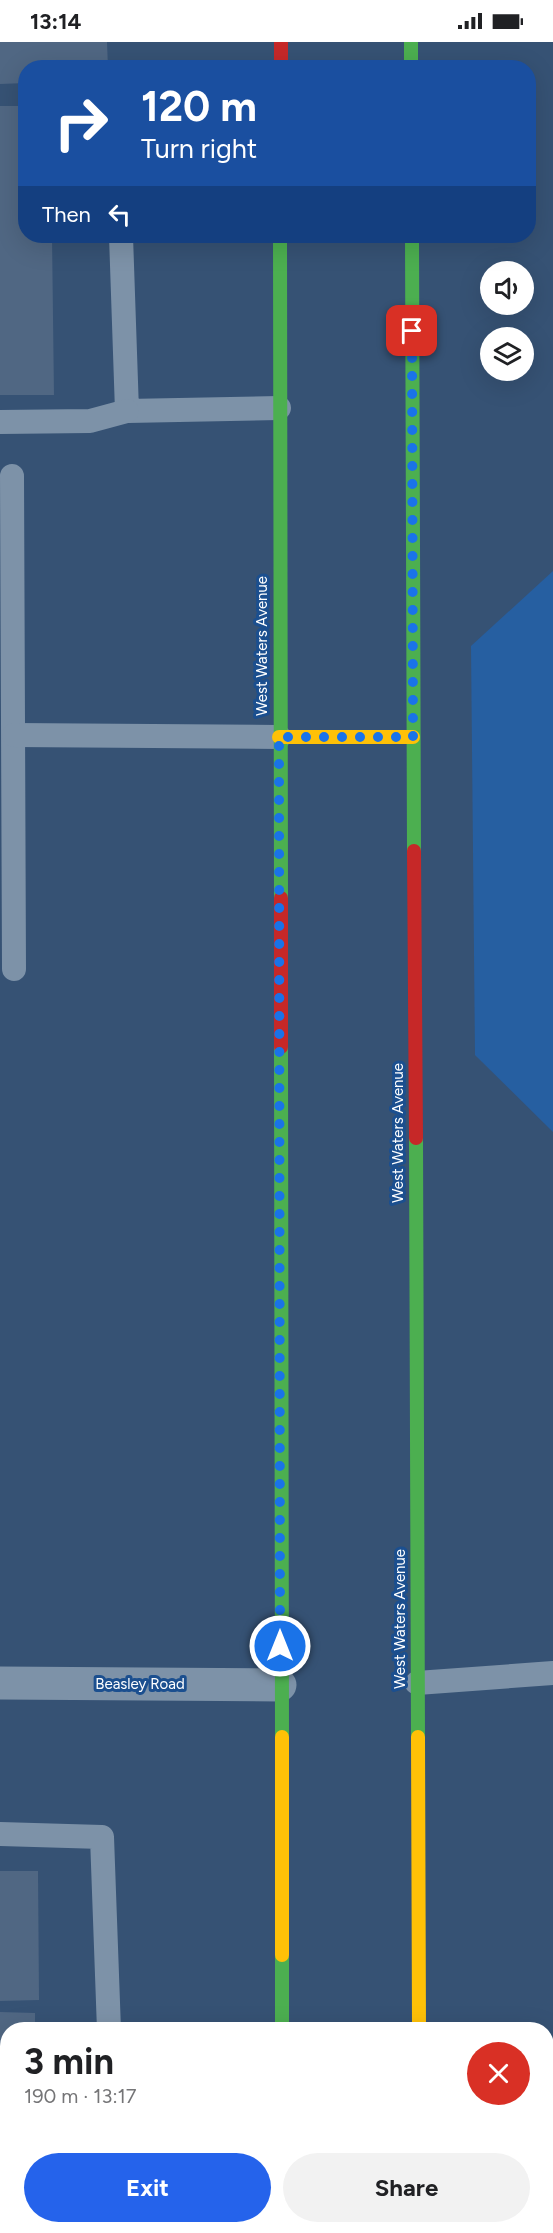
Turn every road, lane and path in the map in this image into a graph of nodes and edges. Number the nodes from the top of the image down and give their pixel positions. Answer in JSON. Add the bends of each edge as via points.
{"nodes":[{"id":1,"x":281,"y":42,"type":"edge"},
{"id":2,"x":411,"y":42,"type":"edge"},
{"id":3,"x":281,"y":60,"type":"edge"},
{"id":4,"x":411,"y":60,"type":"edge"},
{"id":5,"x":120,"y":243,"type":"edge"},
{"id":6,"x":280,"y":243,"type":"edge"},
{"id":7,"x":412,"y":243,"type":"edge"},
{"id":8,"x":279,"y":408,"type":"junction"},
{"id":9,"x":127,"y":411,"type":"junction"},
{"id":10,"x":0,"y":422,"type":"edge"},
{"id":11,"x":12,"y":476,"type":"dead end"},
{"id":12,"x":14,"y":735,"type":"junction"},
{"id":13,"x":279,"y":737,"type":"junction"},
{"id":14,"x":413,"y":737,"type":"junction"},
{"id":15,"x":14,"y":969,"type":"dead end"},
{"id":16,"x":553,"y":1672,"type":"edge"},
{"id":17,"x":0,"y":1683,"type":"edge"},
{"id":18,"x":417,"y":1683,"type":"junction"},
{"id":19,"x":280,"y":1685,"type":"junction"},
{"id":20,"x":0,"y":1834,"type":"edge"},
{"id":21,"x":109,"y":2022,"type":"edge"},
{"id":22,"x":282,"y":2022,"type":"edge"},
{"id":23,"x":419,"y":2022,"type":"edge"}],
"edges":[{"from":1,"to":3,"type":"main road"},
{"from":2,"to":4,"type":"main road"},
{"from":5,"to":9,"type":"lane"},
{"from":6,"to":8,"type":"main road","name":"West Waters Avenue"},
{"from":7,"to":14,"type":"main road","name":"West Waters Avenue"},
{"from":8,"to":9,"type":"lane"},
{"from":8,"to":13,"type":"main road","name":"West Waters Avenue"},
{"from":9,"to":10,"type":"lane","via":[[90,421]]},
{"from":11,"to":12,"type":"lane"},
{"from":12,"to":13,"type":"lane"},
{"from":12,"to":15,"type":"lane"},
{"from":13,"to":14,"type":"main road"},
{"from":13,"to":19,"type":"main road","name":"West Waters Avenue"},
{"from":14,"to":18,"type":"main road","name":"West Waters Avenue"},
{"from":16,"to":18,"type":"lane"},
{"from":17,"to":19,"type":"street","name":"Beasley Road"},
{"from":18,"to":23,"type":"main road","name":"West Waters Avenue"},
{"from":19,"to":22,"type":"main road","name":"West Waters Avenue"},
{"from":20,"to":21,"type":"lane","via":[[102,1837]]}]}
